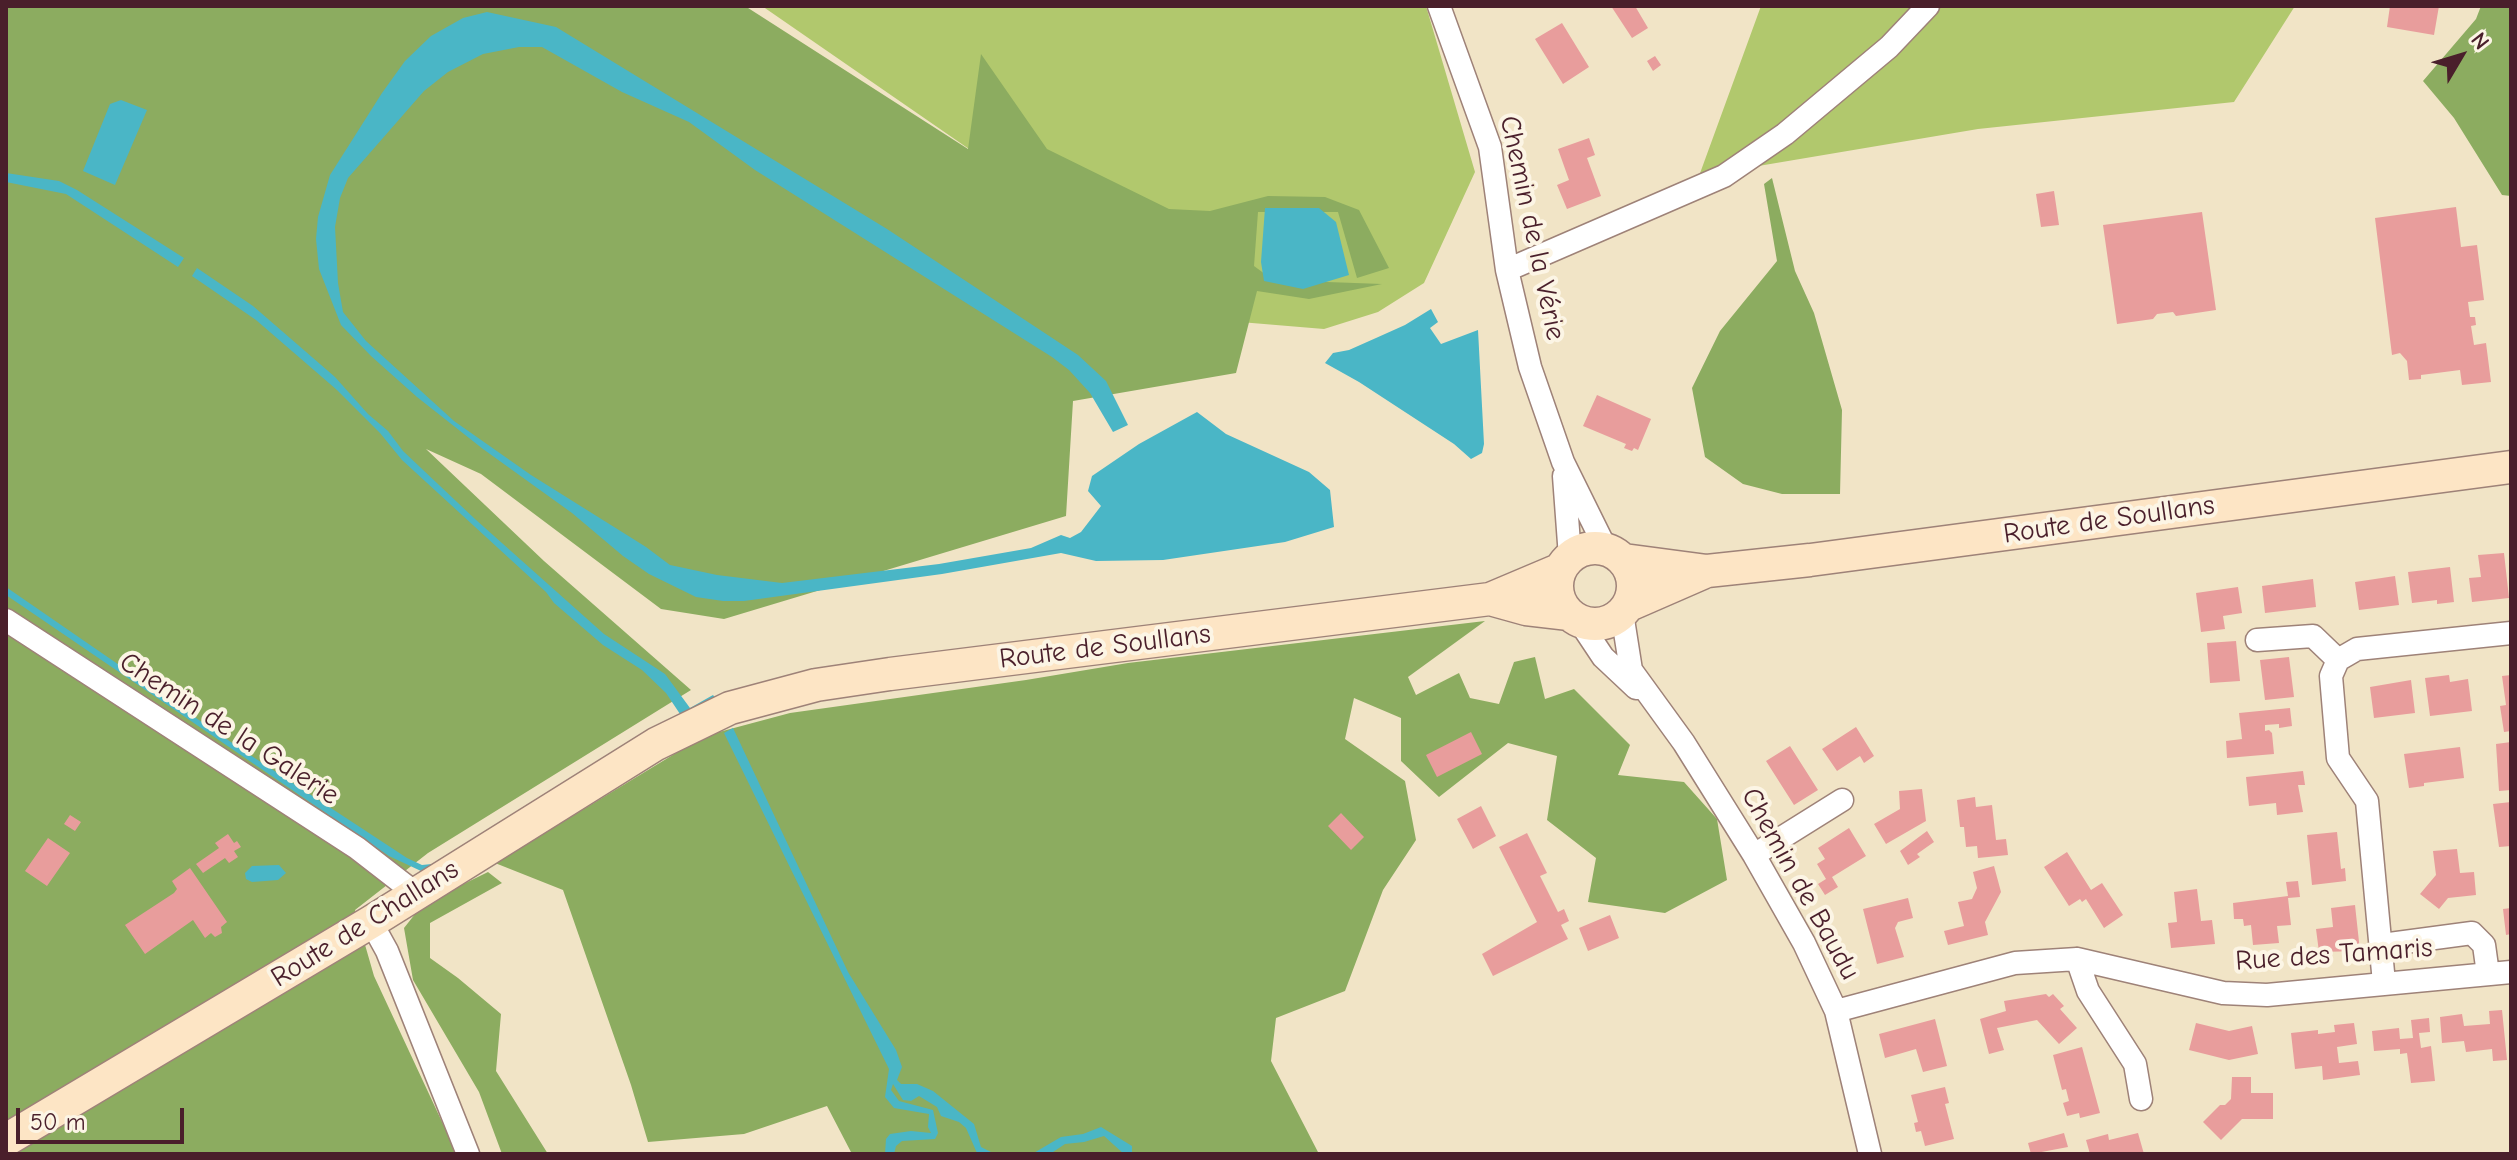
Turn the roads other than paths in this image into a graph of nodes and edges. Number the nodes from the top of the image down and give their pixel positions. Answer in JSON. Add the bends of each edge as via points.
{"nodes":[{"id":1,"x":1439,"y":6,"type":"edge"},
{"id":2,"x":1928,"y":6,"type":"edge"},
{"id":3,"x":1507,"y":270,"type":"junction"},
{"id":4,"x":1563,"y":462,"type":"junction"},
{"id":5,"x":2511,"y":467,"type":"edge"},
{"id":6,"x":1615,"y":555,"type":"junction"},
{"id":7,"x":1566,"y":563,"type":"junction"},
{"id":8,"x":1707,"y":571,"type":"junction"},
{"id":9,"x":1490,"y":599,"type":"junction"},
{"id":10,"x":1626,"y":609,"type":"junction"},
{"id":11,"x":1574,"y":618,"type":"junction"},
{"id":12,"x":6,"y":620,"type":"edge"},
{"id":13,"x":2511,"y":633,"type":"edge"},
{"id":14,"x":2257,"y":640,"type":"dead end"},
{"id":15,"x":2338,"y":660,"type":"junction"},
{"id":16,"x":1654,"y":705,"type":"junction"},
{"id":17,"x":724,"y":711,"type":"joint"},
{"id":18,"x":1842,"y":800,"type":"dead end"},
{"id":19,"x":1754,"y":855,"type":"junction"},
{"id":20,"x":412,"y":896,"type":"junction"},
{"id":21,"x":371,"y":922,"type":"junction"},
{"id":22,"x":2382,"y":945,"type":"junction"},
{"id":23,"x":2077,"y":959,"type":"junction"},
{"id":24,"x":2511,"y":972,"type":"edge"},
{"id":25,"x":2488,"y":974,"type":"junction"},
{"id":26,"x":2384,"y":983,"type":"junction"},
{"id":27,"x":1836,"y":1011,"type":"junction"},
{"id":28,"x":2141,"y":1099,"type":"dead end"},
{"id":29,"x":6,"y":1140,"type":"edge"},
{"id":30,"x":468,"y":1154,"type":"edge"},
{"id":31,"x":1870,"y":1154,"type":"edge"}],
"edges":[{"from":1,"to":3,"type":"street","name":"Chemin de la Vérie","via":[[1490,147]]},
{"from":2,"to":3,"type":"street","via":[[1889,47],[1797,124],[1724,176]]},
{"from":3,"to":4,"type":"street","name":"Chemin de la Vérie","via":[[1530,367]]},
{"from":4,"to":6,"type":"street","name":"Chemin de la Vérie"},
{"from":4,"to":7,"type":"street","name":"Chemin de la Vérie"},
{"from":5,"to":8,"type":"main road","name":"Route de Soullans"},
{"from":6,"to":7,"type":"main road","via":[[1589,548]]},
{"from":6,"to":8,"type":"main road","name":"Route de Soullans"},
{"from":6,"to":10,"type":"main road","via":[[1634,583]]},
{"from":7,"to":9,"type":"main road","name":"Route de Soullans"},
{"from":7,"to":11,"type":"main road","via":[[1558,593]]},
{"from":8,"to":10,"type":"main road","name":"Route de Soullans"},
{"from":9,"to":11,"type":"main road","name":"Route de Soullans"},
{"from":9,"to":17,"type":"main road","name":"Route de Soullans","via":[[890,674],[816,685]]},
{"from":10,"to":11,"type":"main road","via":[[1603,624]]},
{"from":10,"to":16,"type":"street","name":"Chemin de Baudu","via":[[1631,670]]},
{"from":11,"to":16,"type":"street","name":"Chemin de Baudu","via":[[1603,657]]},
{"from":12,"to":20,"type":"street","name":"Chemin de la Galerie","via":[[357,848]]},
{"from":13,"to":15,"type":"street","via":[[2357,649]]},
{"from":14,"to":15,"type":"street","via":[[2313,636]]},
{"from":15,"to":22,"type":"street","via":[[2331,676],[2338,758],[2367,801]]},
{"from":16,"to":19,"type":"street","name":"Chemin de Baudu"},
{"from":17,"to":20,"type":"main road","name":"Route de Challans","via":[[656,744]]},
{"from":18,"to":19,"type":"street"},
{"from":19,"to":27,"type":"street","name":"Chemin de Baudu"},
{"from":20,"to":21,"type":"main road","name":"Route de Challans"},
{"from":21,"to":29,"type":"main road","name":"Route de Challans"},
{"from":21,"to":30,"type":"street"},
{"from":22,"to":25,"type":"street","via":[[2472,933],[2484,945]]},
{"from":22,"to":26,"type":"street"},
{"from":23,"to":26,"type":"street","name":"Rue des Tamaris","via":[[2223,993],[2267,995]]},
{"from":23,"to":27,"type":"street","name":"Rue des Tamaris","via":[[2015,963]]},
{"from":23,"to":28,"type":"street","via":[[2088,991],[2135,1064]]},
{"from":24,"to":25,"type":"street","name":"Rue des Tamaris"},
{"from":25,"to":26,"type":"street","name":"Rue des Tamaris"},
{"from":27,"to":31,"type":"street","name":"Chemin de Baudu"}]}
